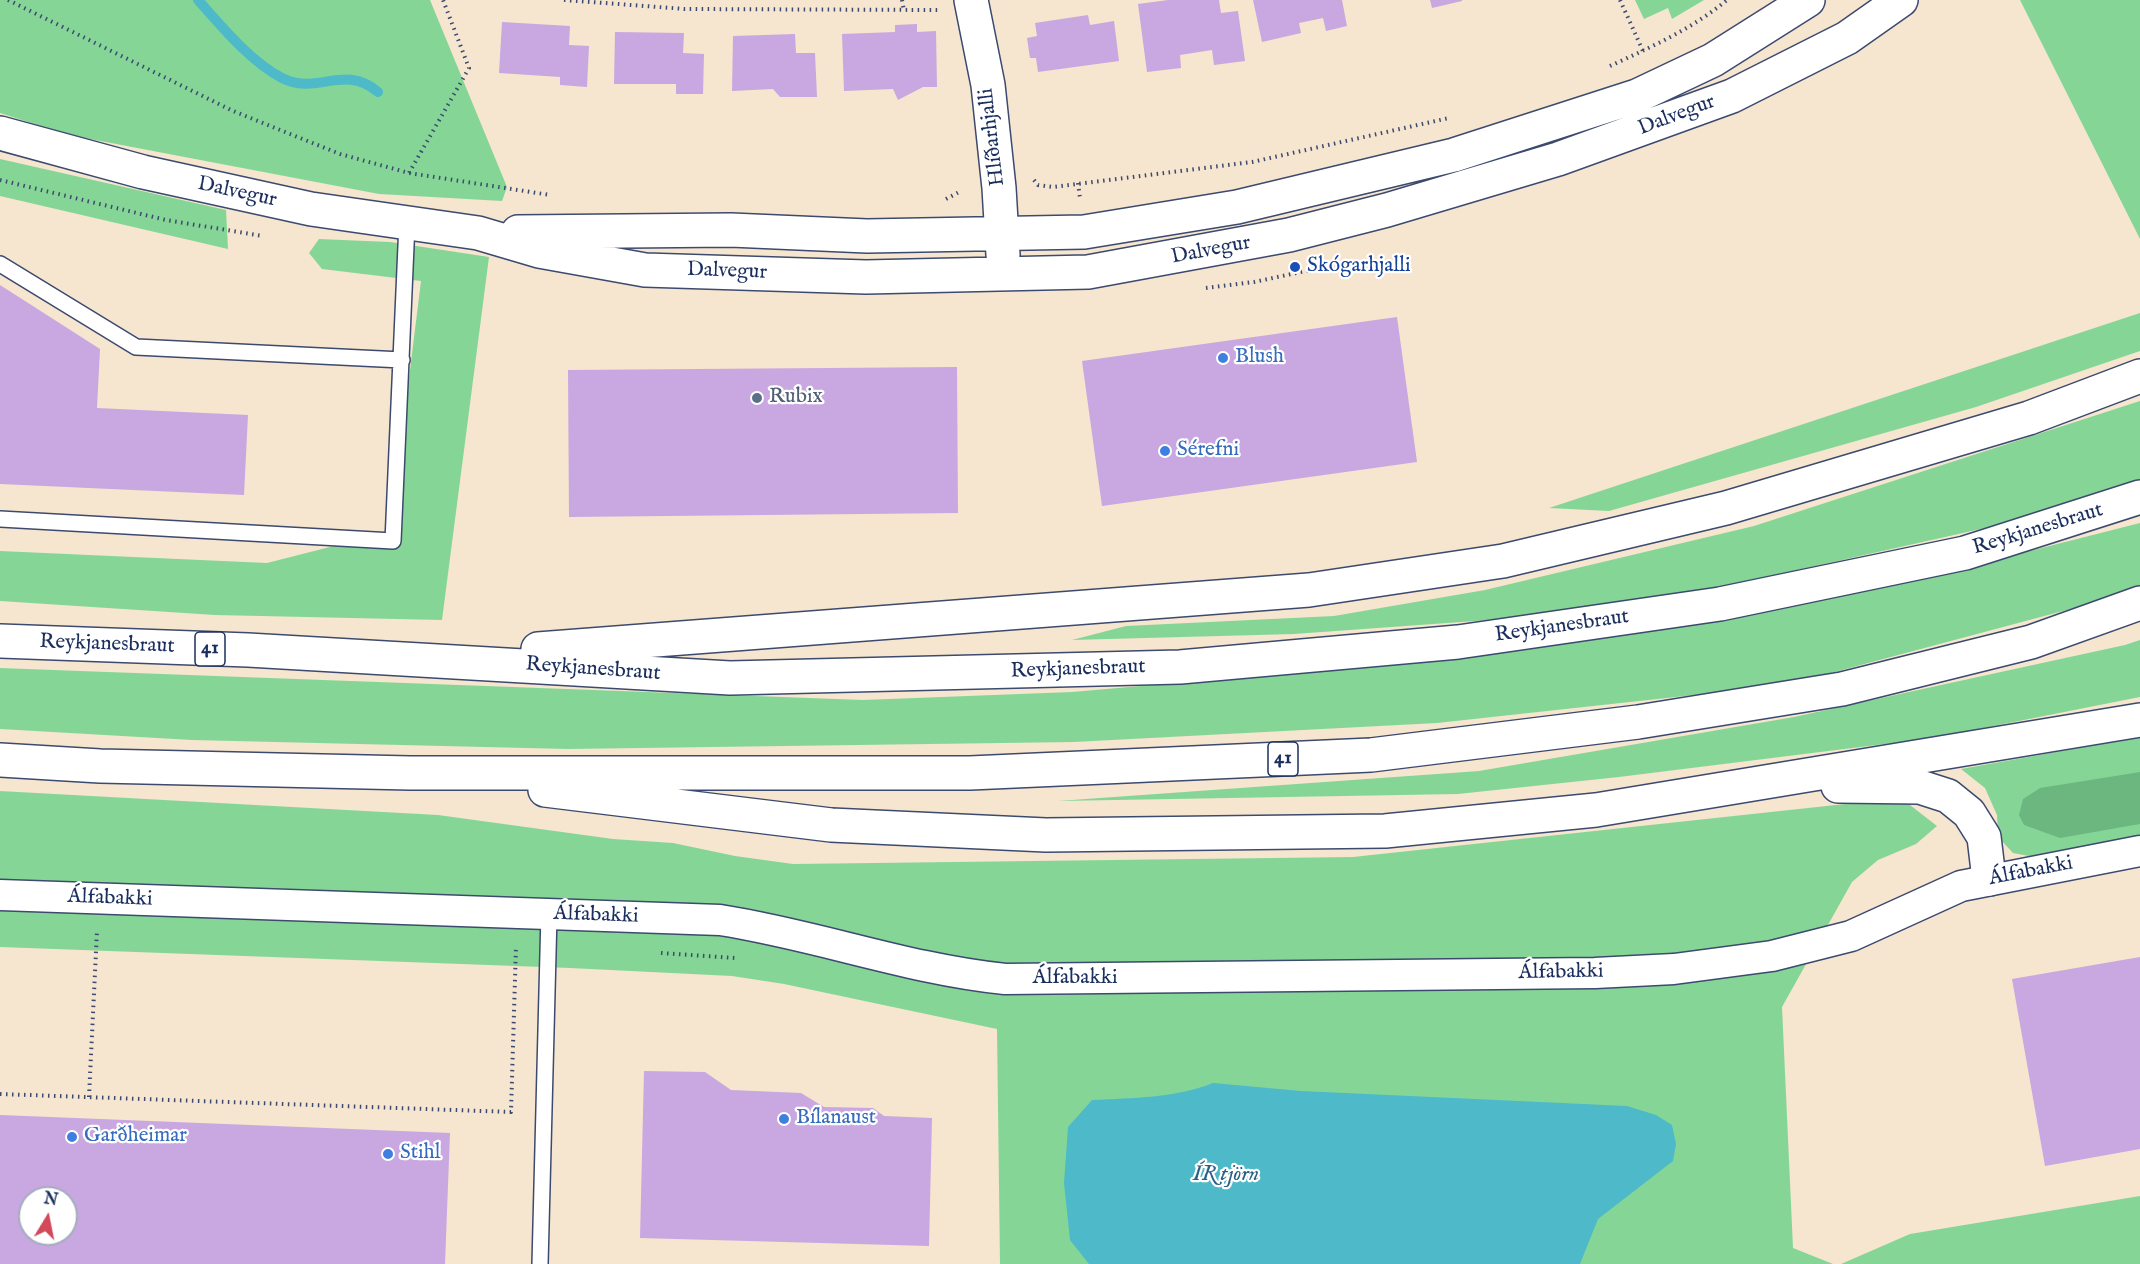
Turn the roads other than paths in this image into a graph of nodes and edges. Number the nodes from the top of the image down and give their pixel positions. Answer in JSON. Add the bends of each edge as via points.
{"nodes":[{"id":1,"x":1808,"y":0,"type":"edge"},
{"id":2,"x":1901,"y":0,"type":"edge"},
{"id":3,"x":972,"y":5,"type":"edge"},
{"id":4,"x":0,"y":132,"type":"edge"},
{"id":5,"x":407,"y":223,"type":"junction"},
{"id":6,"x":478,"y":233,"type":"junction"},
{"id":7,"x":1002,"y":234,"type":"junction"},
{"id":8,"x":0,"y":264,"type":"edge"},
{"id":9,"x":1005,"y":274,"type":"junction"},
{"id":10,"x":402,"y":360,"type":"junction"},
{"id":11,"x":2140,"y":376,"type":"edge"},
{"id":12,"x":2140,"y":497,"type":"edge"},
{"id":13,"x":0,"y":519,"type":"edge"},
{"id":14,"x":2140,"y":603,"type":"edge"},
{"id":15,"x":0,"y":641,"type":"edge"},
{"id":16,"x":420,"y":659,"type":"junction"},
{"id":17,"x":2140,"y":720,"type":"edge"},
{"id":18,"x":0,"y":760,"type":"edge"},
{"id":19,"x":410,"y":773,"type":"junction"},
{"id":20,"x":1741,"y":785,"type":"junction"},
{"id":21,"x":2140,"y":851,"type":"edge"},
{"id":22,"x":1989,"y":879,"type":"junction"},
{"id":23,"x":0,"y":895,"type":"edge"},
{"id":24,"x":549,"y":914,"type":"junction"},
{"id":25,"x":540,"y":1264,"type":"edge"}],
"edges":[{"from":1,"to":7,"type":"main road","name":"Dalvegur","via":[[1713,60],[1637,96],[1454,155],[1237,207],[1084,232]]},
{"from":2,"to":9,"type":"main road","name":"Dalvegur","via":[[1847,38],[1732,96],[1558,159],[1387,210],[1277,237],[1088,272]]},
{"from":3,"to":7,"type":"main road","name":"Hlíðarhjalli","via":[[988,85]]},
{"from":4,"to":5,"type":"main road","name":"Dalvegur","via":[[143,172],[299,207]]},
{"from":5,"to":6,"type":"main road","name":"Dalvegur"},
{"from":5,"to":10,"type":"lane"},
{"from":6,"to":7,"type":"main road","name":"Dalvegur","via":[[731,230],[867,236]]},
{"from":6,"to":9,"type":"main road","name":"Dalvegur","via":[[539,250],[645,270],[866,277]]},
{"from":7,"to":9,"type":"main road","name":"Hlíðarhjalli"},
{"from":8,"to":10,"type":"lane","via":[[136,346]]},
{"from":10,"to":13,"type":"lane","via":[[393,541]]},
{"from":11,"to":16,"type":"main road","via":[[2029,418],[1726,507],[1503,561],[1309,591]]},
{"from":12,"to":16,"type":"main road","name":"Reykjanesbraut","number":"41","via":[[1965,553],[1720,604],[1458,642],[1180,667],[741,678]]},
{"from":14,"to":19,"type":"main road","number":"41","via":[[2031,642],[1842,689],[1638,722],[1371,755],[970,773]]},
{"from":15,"to":16,"type":"main road","name":"Reykjanesbraut","number":"41"},
{"from":17,"to":20,"type":"main road"},
{"from":18,"to":19,"type":"main road","number":"41"},
{"from":19,"to":20,"type":"main road","via":[[831,825],[1046,835],[1385,831],[1596,810]]},
{"from":20,"to":22,"type":"main road","via":[[1920,787],[1948,796],[1969,813],[1984,837]]},
{"from":21,"to":22,"type":"street","name":"Álfabakki"},
{"from":22,"to":24,"type":"street","name":"Álfabakki","via":[[1942,893],[1884,922],[1825,943],[1772,956],[1707,966],[1595,973],[1005,979],[932,970],[802,936],[720,920]]},
{"from":23,"to":24,"type":"street","name":"Álfabakki"},
{"from":24,"to":25,"type":"lane"}]}
